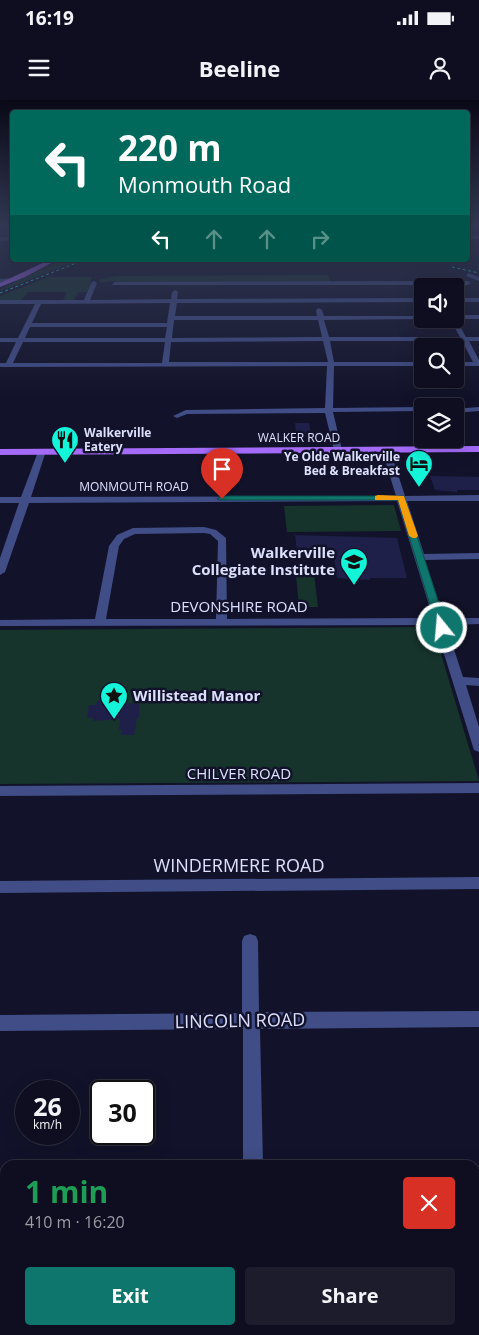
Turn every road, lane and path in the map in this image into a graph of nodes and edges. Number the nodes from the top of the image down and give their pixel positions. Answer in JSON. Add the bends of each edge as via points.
{"nodes":[{"id":1,"x":94,"y":283,"type":"dead end"},
{"id":2,"x":419,"y":283,"type":"edge"},
{"id":3,"x":114,"y":284,"type":"dead end"},
{"id":4,"x":176,"y":284,"type":"junction"},
{"id":5,"x":314,"y":284,"type":"junction"},
{"id":6,"x":7,"y":299,"type":"dead end"},
{"id":7,"x":318,"y":300,"type":"junction"},
{"id":8,"x":414,"y":300,"type":"edge"},
{"id":9,"x":464,"y":300,"type":"edge"},
{"id":10,"x":479,"y":300,"type":"edge"},
{"id":11,"x":87,"y":301,"type":"junction"},
{"id":12,"x":173,"y":301,"type":"junction"},
{"id":13,"x":0,"y":302,"type":"edge"},
{"id":14,"x":39,"y":302,"type":"junction"},
{"id":15,"x":50,"y":302,"type":"junction"},
{"id":16,"x":479,"y":317,"type":"edge"},
{"id":17,"x":321,"y":318,"type":"junction"},
{"id":18,"x":414,"y":318,"type":"edge"},
{"id":19,"x":464,"y":318,"type":"edge"},
{"id":20,"x":171,"y":322,"type":"junction"},
{"id":21,"x":28,"y":325,"type":"junction"},
{"id":22,"x":326,"y":339,"type":"junction"},
{"id":23,"x":414,"y":339,"type":"edge"},
{"id":24,"x":464,"y":339,"type":"joint"},
{"id":25,"x":479,"y":339,"type":"edge"},
{"id":26,"x":0,"y":340,"type":"edge"},
{"id":27,"x":20,"y":340,"type":"junction"},
{"id":28,"x":168,"y":340,"type":"junction"},
{"id":29,"x":165,"y":364,"type":"junction"},
{"id":30,"x":330,"y":364,"type":"junction"},
{"id":31,"x":414,"y":364,"type":"edge"},
{"id":32,"x":464,"y":364,"type":"edge"},
{"id":33,"x":478,"y":364,"type":"edge"},
{"id":34,"x":4,"y":365,"type":"edge"},
{"id":35,"x":479,"y":409,"type":"edge"},
{"id":36,"x":414,"y":410,"type":"edge"},
{"id":37,"x":464,"y":410,"type":"edge"},
{"id":38,"x":329,"y":411,"type":"junction"},
{"id":39,"x":464,"y":413,"type":"edge"},
{"id":40,"x":479,"y":414,"type":"edge"},
{"id":41,"x":176,"y":416,"type":"dead end"},
{"id":42,"x":479,"y":449,"type":"edge"},
{"id":43,"x":338,"y":450,"type":"junction"},
{"id":44,"x":386,"y":450,"type":"junction"},
{"id":45,"x":42,"y":451,"type":"junction"},
{"id":46,"x":0,"y":452,"type":"edge"},
{"id":47,"x":402,"y":498,"type":"junction"},
{"id":48,"x":479,"y":498,"type":"edge"},
{"id":49,"x":0,"y":500,"type":"edge"},
{"id":50,"x":24,"y":500,"type":"junction"},
{"id":51,"x":479,"y":556,"type":"edge"},
{"id":52,"x":420,"y":557,"type":"junction"},
{"id":53,"x":2,"y":558,"type":"edge"},
{"id":54,"x":0,"y":572,"type":"edge"},
{"id":55,"x":440,"y":621,"type":"junction"},
{"id":56,"x":479,"y":621,"type":"edge"},
{"id":57,"x":222,"y":622,"type":"junction"},
{"id":58,"x":0,"y":623,"type":"edge"},
{"id":59,"x":100,"y":623,"type":"junction"},
{"id":60,"x":458,"y":681,"type":"junction"},
{"id":61,"x":479,"y":682,"type":"edge"},
{"id":62,"x":479,"y":747,"type":"edge"},
{"id":63,"x":479,"y":788,"type":"edge"},
{"id":64,"x":0,"y":791,"type":"edge"},
{"id":65,"x":479,"y":883,"type":"edge"},
{"id":66,"x":0,"y":887,"type":"edge"},
{"id":67,"x":250,"y":941,"type":"dead end"},
{"id":68,"x":479,"y":1019,"type":"edge"},
{"id":69,"x":250,"y":1021,"type":"junction"},
{"id":70,"x":0,"y":1023,"type":"edge"},
{"id":71,"x":252,"y":1160,"type":"edge"}],
"edges":[{"from":1,"to":11,"type":"street"},
{"from":2,"to":5,"type":"street"},
{"from":3,"to":4,"type":"street"},
{"from":4,"to":5,"type":"street"},
{"from":4,"to":12,"type":"street"},
{"from":5,"to":7,"type":"street"},
{"from":6,"to":15,"type":"street"},
{"from":7,"to":8,"type":"street"},
{"from":7,"to":12,"type":"street"},
{"from":7,"to":17,"type":"street"},
{"from":9,"to":10,"type":"street"},
{"from":11,"to":12,"type":"street"},
{"from":11,"to":15,"type":"street"},
{"from":12,"to":20,"type":"street"},
{"from":13,"to":14,"type":"street"},
{"from":14,"to":15,"type":"street"},
{"from":14,"to":21,"type":"street"},
{"from":16,"to":19,"type":"street"},
{"from":17,"to":18,"type":"street"},
{"from":17,"to":20,"type":"street"},
{"from":17,"to":22,"type":"street"},
{"from":20,"to":21,"type":"street"},
{"from":20,"to":28,"type":"street"},
{"from":21,"to":27,"type":"street"},
{"from":22,"to":23,"type":"street"},
{"from":22,"to":28,"type":"street"},
{"from":22,"to":30,"type":"street"},
{"from":24,"to":25,"type":"street"},
{"from":24,"to":33,"type":"street"},
{"from":26,"to":27,"type":"street"},
{"from":27,"to":28,"type":"street"},
{"from":27,"to":34,"type":"street"},
{"from":28,"to":29,"type":"street"},
{"from":29,"to":30,"type":"street"},
{"from":29,"to":34,"type":"street"},
{"from":30,"to":31,"type":"street"},
{"from":30,"to":38,"type":"street"},
{"from":32,"to":33,"type":"street"},
{"from":35,"to":37,"type":"street"},
{"from":36,"to":38,"type":"street"},
{"from":38,"to":41,"type":"street","via":[[186,412]]},
{"from":38,"to":43,"type":"street"},
{"from":39,"to":40,"type":"street"},
{"from":42,"to":44,"type":"main road","name":"WALKER ROAD"},
{"from":43,"to":44,"type":"main road","name":"WALKER ROAD"},
{"from":43,"to":45,"type":"main road","name":"WALKER ROAD"},
{"from":44,"to":47,"type":"street"},
{"from":45,"to":46,"type":"main road","name":"WALKER ROAD"},
{"from":45,"to":50,"type":"street"},
{"from":47,"to":48,"type":"street","name":"MONMOUTH ROAD"},
{"from":47,"to":50,"type":"street","name":"MONMOUTH ROAD"},
{"from":47,"to":52,"type":"street"},
{"from":49,"to":50,"type":"street","name":"MONMOUTH ROAD"},
{"from":50,"to":53,"type":"street"},
{"from":51,"to":52,"type":"street"},
{"from":52,"to":55,"type":"street"},
{"from":53,"to":54,"type":"street"},
{"from":55,"to":56,"type":"street","name":"DEVONSHIRE ROAD"},
{"from":55,"to":57,"type":"street","name":"DEVONSHIRE ROAD"},
{"from":55,"to":60,"type":"street"},
{"from":57,"to":59,"type":"street","name":"DEVONSHIRE ROAD"},
{"from":57,"to":59,"type":"street","via":[[223,540],[213,532],[194,530],[133,531],[120,537],[114,546]]},
{"from":58,"to":59,"type":"street","name":"DEVONSHIRE ROAD"},
{"from":60,"to":61,"type":"street"},
{"from":60,"to":62,"type":"street"},
{"from":63,"to":64,"type":"street","name":"CHILVER ROAD"},
{"from":65,"to":66,"type":"street","name":"WINDERMERE ROAD"},
{"from":67,"to":69,"type":"street"},
{"from":68,"to":69,"type":"street","name":"LINCOLN ROAD"},
{"from":69,"to":70,"type":"street","name":"LINCOLN ROAD"},
{"from":69,"to":71,"type":"street"}]}
